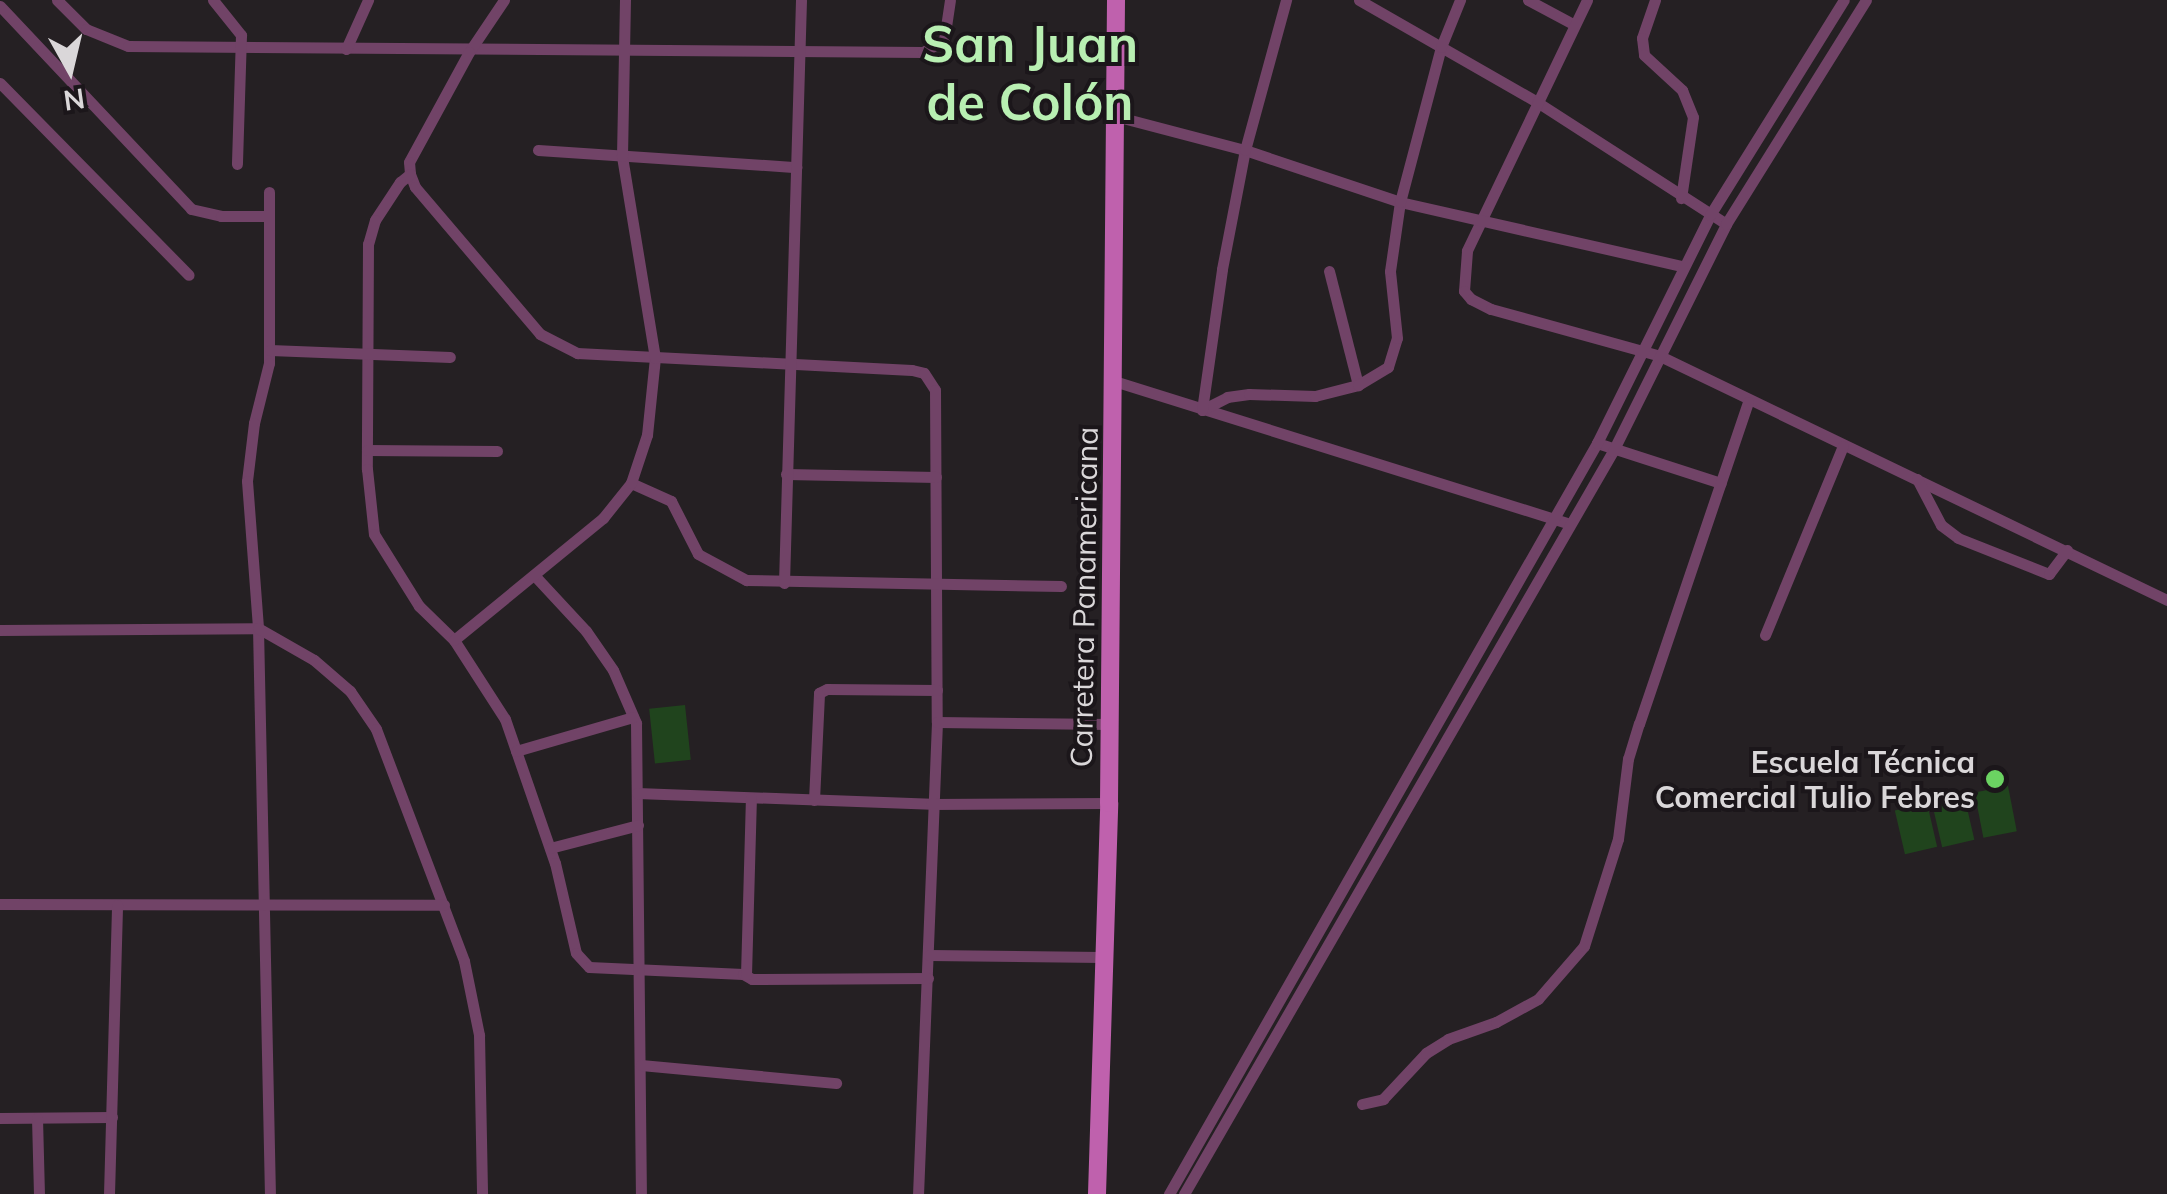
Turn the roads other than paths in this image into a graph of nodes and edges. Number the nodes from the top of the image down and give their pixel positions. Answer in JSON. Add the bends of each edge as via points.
{"nodes":[{"id":1,"x":57,"y":0,"type":"edge"},
{"id":2,"x":213,"y":0,"type":"edge"},
{"id":3,"x":504,"y":0,"type":"edge"},
{"id":4,"x":625,"y":0,"type":"edge"},
{"id":5,"x":801,"y":0,"type":"edge"},
{"id":6,"x":950,"y":0,"type":"edge"},
{"id":7,"x":1116,"y":0,"type":"edge"},
{"id":8,"x":1286,"y":0,"type":"edge"},
{"id":9,"x":1359,"y":0,"type":"edge"},
{"id":10,"x":1460,"y":0,"type":"edge"},
{"id":11,"x":1528,"y":0,"type":"edge"},
{"id":12,"x":1587,"y":0,"type":"edge"},
{"id":13,"x":1655,"y":0,"type":"edge"},
{"id":14,"x":1844,"y":0,"type":"edge"},
{"id":15,"x":1866,"y":0,"type":"edge"},
{"id":16,"x":362,"y":3,"type":"edge"},
{"id":17,"x":0,"y":6,"type":"edge"},
{"id":18,"x":1573,"y":24,"type":"junction"},
{"id":19,"x":241,"y":46,"type":"junction"},
{"id":20,"x":1441,"y":47,"type":"junction"},
{"id":21,"x":346,"y":49,"type":"junction"},
{"id":22,"x":623,"y":49,"type":"junction"},
{"id":23,"x":800,"y":51,"type":"junction"},
{"id":24,"x":468,"y":52,"type":"junction"},
{"id":25,"x":0,"y":83,"type":"edge"},
{"id":26,"x":1537,"y":102,"type":"junction"},
{"id":27,"x":1115,"y":116,"type":"junction"},
{"id":28,"x":538,"y":150,"type":"dead end"},
{"id":29,"x":1245,"y":150,"type":"junction"},
{"id":30,"x":622,"y":156,"type":"junction"},
{"id":31,"x":237,"y":164,"type":"dead end"},
{"id":32,"x":796,"y":167,"type":"junction"},
{"id":33,"x":410,"y":174,"type":"junction"},
{"id":34,"x":269,"y":192,"type":"dead end"},
{"id":35,"x":1682,"y":198,"type":"junction"},
{"id":36,"x":1400,"y":202,"type":"junction"},
{"id":37,"x":1710,"y":214,"type":"junction"},
{"id":38,"x":267,"y":216,"type":"junction"},
{"id":39,"x":1480,"y":222,"type":"junction"},
{"id":40,"x":1726,"y":224,"type":"junction"},
{"id":41,"x":1681,"y":266,"type":"junction"},
{"id":42,"x":1328,"y":271,"type":"dead end"},
{"id":43,"x":189,"y":276,"type":"dead end"},
{"id":44,"x":1643,"y":348,"type":"junction"},
{"id":45,"x":270,"y":350,"type":"junction"},
{"id":46,"x":369,"y":353,"type":"junction"},
{"id":47,"x":1660,"y":356,"type":"junction"},
{"id":48,"x":450,"y":357,"type":"dead end"},
{"id":49,"x":655,"y":358,"type":"junction"},
{"id":50,"x":788,"y":364,"type":"junction"},
{"id":51,"x":1114,"y":381,"type":"junction"},
{"id":52,"x":1358,"y":385,"type":"junction"},
{"id":53,"x":1748,"y":402,"type":"junction"},
{"id":54,"x":1202,"y":410,"type":"junction"},
{"id":55,"x":1597,"y":443,"type":"junction"},
{"id":56,"x":1843,"y":446,"type":"junction"},
{"id":57,"x":368,"y":450,"type":"junction"},
{"id":58,"x":496,"y":451,"type":"dead end"},
{"id":59,"x":1613,"y":451,"type":"junction"},
{"id":60,"x":786,"y":474,"type":"junction"},
{"id":61,"x":936,"y":477,"type":"junction"},
{"id":62,"x":1917,"y":479,"type":"junction"},
{"id":63,"x":631,"y":483,"type":"junction"},
{"id":64,"x":1721,"y":483,"type":"junction"},
{"id":65,"x":1553,"y":517,"type":"junction"},
{"id":66,"x":1570,"y":524,"type":"junction"},
{"id":67,"x":2067,"y":550,"type":"junction"},
{"id":68,"x":534,"y":575,"type":"junction"},
{"id":69,"x":784,"y":582,"type":"junction"},
{"id":70,"x":938,"y":584,"type":"junction"},
{"id":71,"x":1061,"y":586,"type":"dead end"},
{"id":72,"x":2167,"y":600,"type":"edge"},
{"id":73,"x":258,"y":628,"type":"junction"},
{"id":74,"x":0,"y":630,"type":"edge"},
{"id":75,"x":1765,"y":635,"type":"dead end"},
{"id":76,"x":454,"y":640,"type":"junction"},
{"id":77,"x":937,"y":690,"type":"junction"},
{"id":78,"x":633,"y":716,"type":"junction"},
{"id":79,"x":937,"y":722,"type":"junction"},
{"id":80,"x":1110,"y":724,"type":"junction"},
{"id":81,"x":516,"y":750,"type":"junction"},
{"id":82,"x":637,"y":794,"type":"junction"},
{"id":83,"x":751,"y":798,"type":"junction"},
{"id":84,"x":814,"y":800,"type":"junction"},
{"id":85,"x":931,"y":804,"type":"junction"},
{"id":86,"x":1109,"y":804,"type":"junction"},
{"id":87,"x":638,"y":825,"type":"junction"},
{"id":88,"x":550,"y":848,"type":"junction"},
{"id":89,"x":0,"y":904,"type":"edge"},
{"id":90,"x":117,"y":905,"type":"junction"},
{"id":91,"x":264,"y":905,"type":"junction"},
{"id":92,"x":444,"y":906,"type":"junction"},
{"id":93,"x":929,"y":955,"type":"junction"},
{"id":94,"x":1102,"y":957,"type":"junction"},
{"id":95,"x":641,"y":968,"type":"junction"},
{"id":96,"x":746,"y":975,"type":"junction"},
{"id":97,"x":928,"y":978,"type":"junction"},
{"id":98,"x":641,"y":1065,"type":"junction"},
{"id":99,"x":836,"y":1083,"type":"dead end"},
{"id":100,"x":1362,"y":1104,"type":"dead end"},
{"id":101,"x":0,"y":1118,"type":"edge"},
{"id":102,"x":37,"y":1118,"type":"junction"},
{"id":103,"x":112,"y":1118,"type":"junction"},
{"id":104,"x":38,"y":1194,"type":"edge"},
{"id":105,"x":109,"y":1194,"type":"edge"},
{"id":106,"x":270,"y":1194,"type":"edge"},
{"id":107,"x":482,"y":1194,"type":"edge"},
{"id":108,"x":641,"y":1194,"type":"edge"},
{"id":109,"x":918,"y":1194,"type":"edge"},
{"id":110,"x":1096,"y":1194,"type":"edge"},
{"id":111,"x":1169,"y":1194,"type":"edge"},
{"id":112,"x":1184,"y":1194,"type":"edge"}],
"edges":[{"from":1,"to":19,"type":"street","via":[[86,29],[128,46]]},
{"from":2,"to":19,"type":"street","via":[[241,35]]},
{"from":3,"to":24,"type":"street"},
{"from":4,"to":22,"type":"street"},
{"from":5,"to":23,"type":"street"},
{"from":6,"to":23,"type":"street","via":[[950,20],[936,48]]},
{"from":7,"to":27,"type":"main road","name":"Carretera Panamericana"},
{"from":8,"to":29,"type":"street"},
{"from":9,"to":20,"type":"street"},
{"from":10,"to":20,"type":"street"},
{"from":11,"to":18,"type":"street"},
{"from":12,"to":18,"type":"street"},
{"from":13,"to":35,"type":"street","via":[[1642,38],[1644,55],[1682,90],[1694,116]]},
{"from":14,"to":37,"type":"street"},
{"from":15,"to":40,"type":"street"},
{"from":16,"to":21,"type":"street"},
{"from":17,"to":38,"type":"street","via":[[191,209]]},
{"from":18,"to":26,"type":"street"},
{"from":19,"to":21,"type":"street"},
{"from":19,"to":31,"type":"street"},
{"from":20,"to":26,"type":"street"},
{"from":20,"to":36,"type":"street"},
{"from":21,"to":24,"type":"street"},
{"from":22,"to":23,"type":"street"},
{"from":22,"to":24,"type":"street"},
{"from":22,"to":30,"type":"street"},
{"from":23,"to":32,"type":"street"},
{"from":24,"to":33,"type":"street","via":[[409,162]]},
{"from":25,"to":43,"type":"street"},
{"from":26,"to":35,"type":"street"},
{"from":26,"to":39,"type":"street"},
{"from":27,"to":29,"type":"street"},
{"from":27,"to":51,"type":"main road","name":"Carretera Panamericana"},
{"from":28,"to":30,"type":"street"},
{"from":29,"to":36,"type":"street"},
{"from":29,"to":54,"type":"street"},
{"from":30,"to":32,"type":"street"},
{"from":30,"to":49,"type":"street"},
{"from":32,"to":50,"type":"street"},
{"from":33,"to":46,"type":"street","via":[[382,208],[368,244]]},
{"from":33,"to":49,"type":"street","via":[[540,334],[577,352]]},
{"from":34,"to":38,"type":"street"},
{"from":35,"to":37,"type":"street"},
{"from":36,"to":39,"type":"street"},
{"from":36,"to":52,"type":"street","via":[[1390,271],[1394,355],[1380,375]]},
{"from":37,"to":40,"type":"street"},
{"from":37,"to":41,"type":"street"},
{"from":38,"to":45,"type":"street"},
{"from":39,"to":41,"type":"street"},
{"from":39,"to":44,"type":"street","via":[[1467,251],[1464,290],[1471,299]]},
{"from":40,"to":47,"type":"street"},
{"from":41,"to":44,"type":"street"},
{"from":42,"to":52,"type":"street"},
{"from":44,"to":47,"type":"street"},
{"from":44,"to":55,"type":"street"},
{"from":45,"to":46,"type":"street"},
{"from":45,"to":73,"type":"street","via":[[247,480]]},
{"from":46,"to":48,"type":"street"},
{"from":46,"to":57,"type":"street"},
{"from":47,"to":53,"type":"street"},
{"from":47,"to":59,"type":"street"},
{"from":49,"to":50,"type":"street"},
{"from":49,"to":63,"type":"street","via":[[647,436]]},
{"from":50,"to":60,"type":"street"},
{"from":50,"to":61,"type":"street","via":[[924,372],[937,401]]},
{"from":51,"to":54,"type":"street"},
{"from":51,"to":80,"type":"main road","name":"Carretera Panamericana"},
{"from":52,"to":54,"type":"street","via":[[1316,396],[1227,398]]},
{"from":53,"to":56,"type":"street"},
{"from":53,"to":64,"type":"street"},
{"from":54,"to":65,"type":"street"},
{"from":55,"to":59,"type":"street"},
{"from":55,"to":65,"type":"street"},
{"from":56,"to":62,"type":"street"},
{"from":56,"to":75,"type":"street"},
{"from":57,"to":58,"type":"street"},
{"from":57,"to":76,"type":"street","via":[[374,534],[419,606]]},
{"from":59,"to":64,"type":"street"},
{"from":59,"to":66,"type":"street"},
{"from":60,"to":61,"type":"street"},
{"from":60,"to":69,"type":"street"},
{"from":61,"to":70,"type":"street"},
{"from":62,"to":67,"type":"street"},
{"from":62,"to":67,"type":"street","via":[[1941,526],[1958,538],[2048,574]]},
{"from":63,"to":68,"type":"street","via":[[603,518]]},
{"from":63,"to":69,"type":"street","via":[[671,501],[698,554],[719,568],[746,580]]},
{"from":64,"to":100,"type":"street","via":[[1628,759],[1618,839],[1584,946],[1538,999],[1448,1039],[1383,1099]]},
{"from":65,"to":66,"type":"street"},
{"from":65,"to":111,"type":"street"},
{"from":66,"to":112,"type":"street"},
{"from":67,"to":72,"type":"street"},
{"from":68,"to":76,"type":"street"},
{"from":68,"to":78,"type":"street","via":[[586,630]]},
{"from":69,"to":70,"type":"street"},
{"from":70,"to":71,"type":"street"},
{"from":70,"to":77,"type":"street"},
{"from":73,"to":74,"type":"street"},
{"from":73,"to":91,"type":"street"},
{"from":73,"to":92,"type":"street","via":[[326,669],[368,716]]},
{"from":76,"to":81,"type":"street","via":[[505,718]]},
{"from":77,"to":79,"type":"street"},
{"from":77,"to":84,"type":"street","via":[[823,690],[816,703]]},
{"from":78,"to":81,"type":"street"},
{"from":78,"to":82,"type":"street"},
{"from":79,"to":80,"type":"street"},
{"from":79,"to":85,"type":"street"},
{"from":80,"to":86,"type":"main road","name":"Carretera Panamericana"},
{"from":81,"to":88,"type":"street"},
{"from":82,"to":83,"type":"street"},
{"from":82,"to":87,"type":"street"},
{"from":83,"to":84,"type":"street"},
{"from":83,"to":96,"type":"street"},
{"from":84,"to":85,"type":"street"},
{"from":85,"to":86,"type":"street"},
{"from":85,"to":93,"type":"street"},
{"from":86,"to":94,"type":"main road","name":"Carretera Panamericana"},
{"from":87,"to":88,"type":"street"},
{"from":87,"to":95,"type":"street"},
{"from":88,"to":95,"type":"street","via":[[576,953],[589,967]]},
{"from":89,"to":90,"type":"street"},
{"from":90,"to":91,"type":"street"},
{"from":90,"to":103,"type":"street"},
{"from":91,"to":92,"type":"street"},
{"from":91,"to":106,"type":"street"},
{"from":92,"to":107,"type":"street","via":[[480,1035]]},
{"from":93,"to":94,"type":"street"},
{"from":93,"to":97,"type":"street"},
{"from":94,"to":110,"type":"main road","name":"Carretera Panamericana"},
{"from":95,"to":96,"type":"street"},
{"from":95,"to":98,"type":"street"},
{"from":96,"to":97,"type":"street"},
{"from":97,"to":109,"type":"street"},
{"from":98,"to":99,"type":"street"},
{"from":98,"to":108,"type":"street"},
{"from":101,"to":102,"type":"street"},
{"from":102,"to":103,"type":"street"},
{"from":102,"to":104,"type":"street"},
{"from":103,"to":105,"type":"street"}]}
